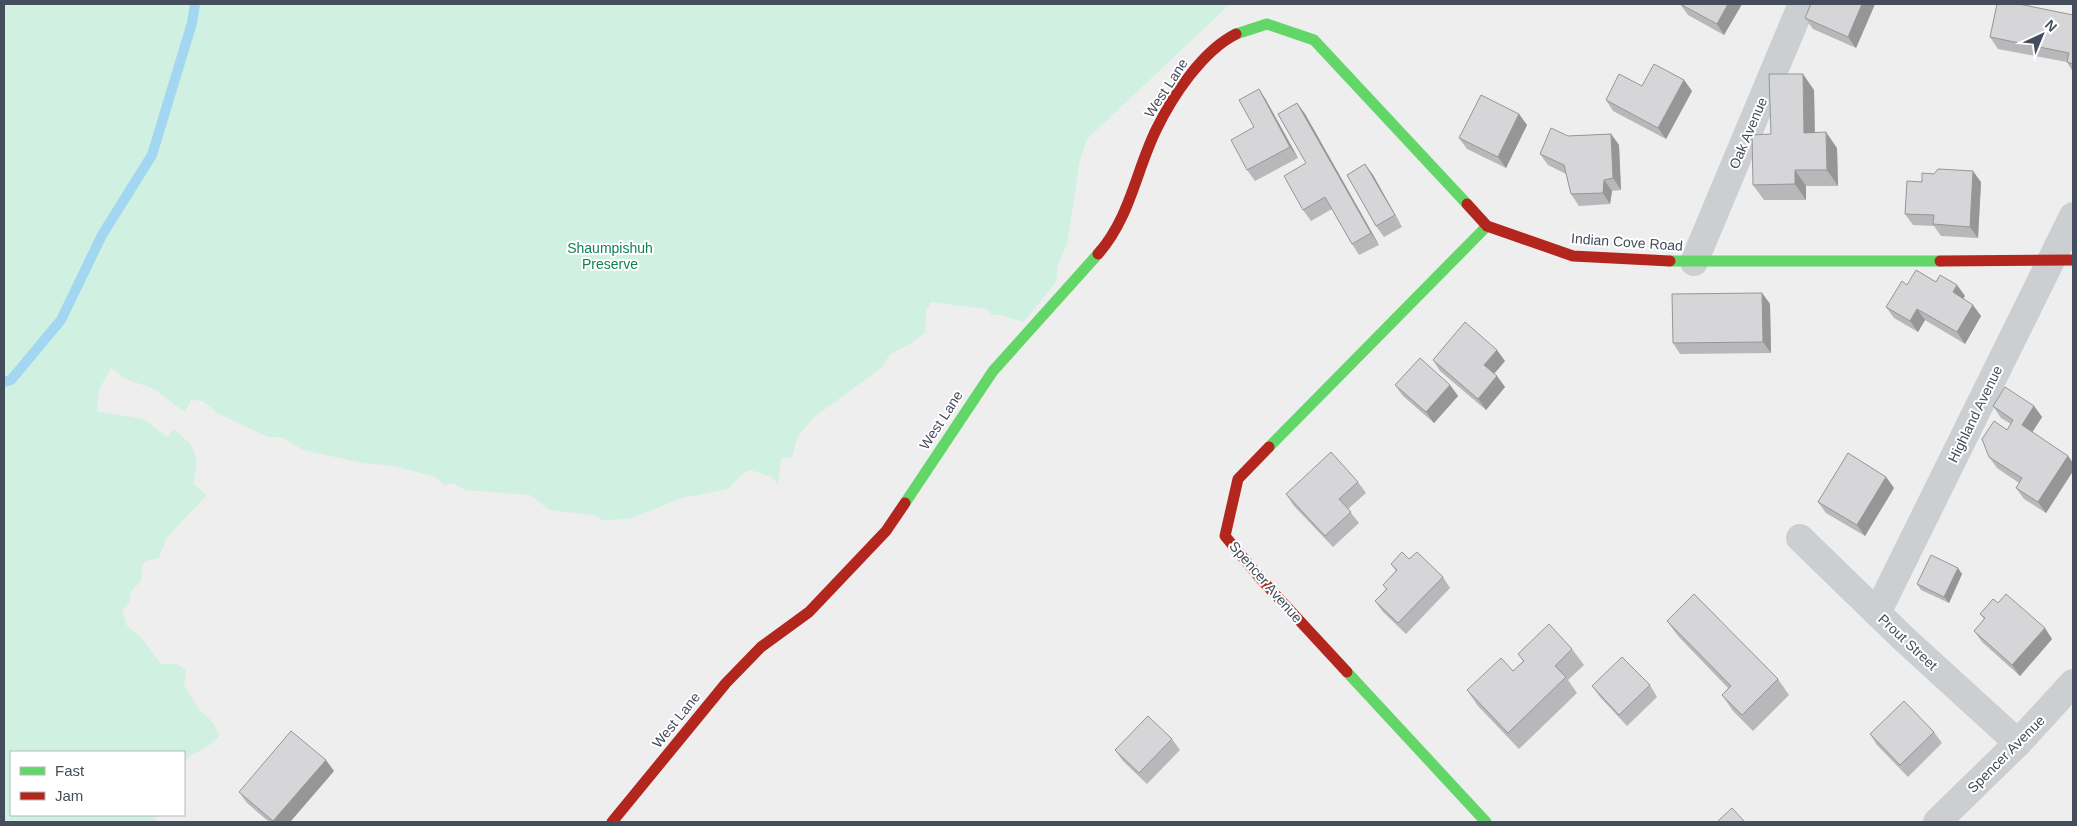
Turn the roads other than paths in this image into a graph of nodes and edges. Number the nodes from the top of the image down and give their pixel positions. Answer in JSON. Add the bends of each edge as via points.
{"nodes":[{"id":1,"x":1802,"y":4,"type":"edge"},
{"id":2,"x":1267,"y":24,"type":"joint"},
{"id":3,"x":2073,"y":216,"type":"edge"},
{"id":4,"x":1487,"y":226,"type":"junction"},
{"id":5,"x":2062,"y":260,"type":"edge"},
{"id":6,"x":1694,"y":262,"type":"junction"},
{"id":7,"x":1800,"y":538,"type":"dead end"},
{"id":8,"x":1877,"y":612,"type":"junction"},
{"id":9,"x":2073,"y":683,"type":"edge"},
{"id":10,"x":2018,"y":743,"type":"junction"},
{"id":11,"x":612,"y":822,"type":"edge"},
{"id":12,"x":1486,"y":822,"type":"edge"},
{"id":13,"x":1937,"y":822,"type":"edge"}],
"edges":[{"from":1,"to":6,"type":"street","name":"Oak Avenue"},
{"from":2,"to":4,"type":"street","name":"Indian Cove Road","via":[[1314,40]]},
{"from":2,"to":11,"type":"street","name":"West Lane","via":[[1226,39],[1204,58],[1156,130],[1129,204],[1105,246],[1079,279],[1035,322],[993,371],[886,531],[808,612],[761,647],[726,683]]},
{"from":3,"to":5,"type":"street","name":"Highland Avenue"},
{"from":4,"to":6,"type":"street","name":"Indian Cove Road","via":[[1573,256]]},
{"from":4,"to":12,"type":"street","name":"Spencer Avenue","via":[[1238,479],[1225,536]]},
{"from":5,"to":6,"type":"street","name":"Indian Cove Road"},
{"from":5,"to":8,"type":"street","name":"Highland Avenue"},
{"from":7,"to":8,"type":"street","name":"Prout Street"},
{"from":8,"to":10,"type":"street","name":"Prout Street"},
{"from":9,"to":10,"type":"street","name":"Spencer Avenue"},
{"from":10,"to":13,"type":"street","name":"Spencer Avenue"}]}
